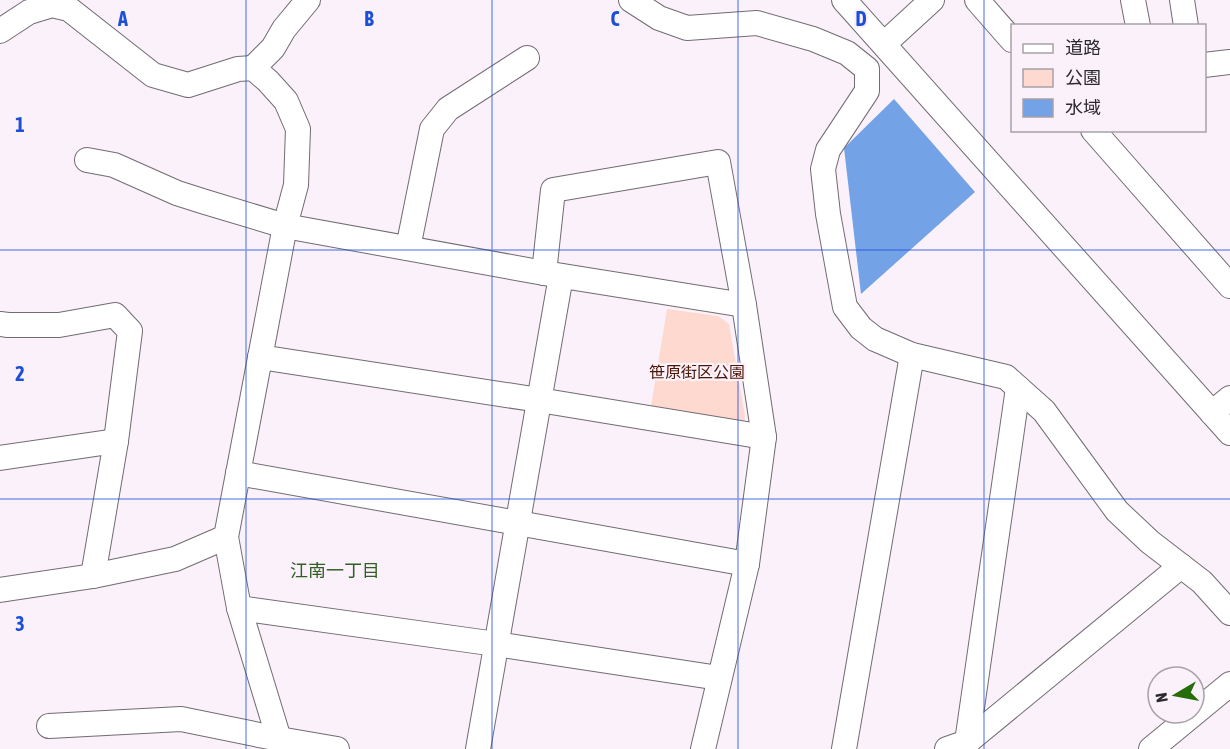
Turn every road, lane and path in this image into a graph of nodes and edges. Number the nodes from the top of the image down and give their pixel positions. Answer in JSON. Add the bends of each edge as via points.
{"nodes":[{"id":1,"x":308,"y":0,"type":"edge"},
{"id":2,"x":631,"y":0,"type":"edge"},
{"id":3,"x":844,"y":0,"type":"edge"},
{"id":4,"x":932,"y":0,"type":"edge"},
{"id":5,"x":977,"y":0,"type":"edge"},
{"id":6,"x":1132,"y":0,"type":"edge"},
{"id":7,"x":1182,"y":0,"type":"edge"},
{"id":8,"x":1138,"y":24,"type":"edge"},
{"id":9,"x":1186,"y":24,"type":"edge"},
{"id":10,"x":0,"y":31,"type":"edge"},
{"id":11,"x":1011,"y":39,"type":"edge"},
{"id":12,"x":884,"y":44,"type":"junction"},
{"id":13,"x":527,"y":58,"type":"dead end"},
{"id":14,"x":1230,"y":62,"type":"edge"},
{"id":15,"x":1206,"y":65,"type":"edge"},
{"id":16,"x":253,"y":68,"type":"junction"},
{"id":17,"x":1095,"y":132,"type":"edge"},
{"id":18,"x":87,"y":160,"type":"dead end"},
{"id":19,"x":285,"y":226,"type":"junction"},
{"id":20,"x":408,"y":248,"type":"junction"},
{"id":21,"x":553,"y":275,"type":"junction"},
{"id":22,"x":1230,"y":286,"type":"edge"},
{"id":23,"x":744,"y":305,"type":"junction"},
{"id":24,"x":0,"y":324,"type":"edge"},
{"id":25,"x":912,"y":355,"type":"junction"},
{"id":26,"x":260,"y":357,"type":"junction"},
{"id":27,"x":1018,"y":388,"type":"junction"},
{"id":28,"x":540,"y":400,"type":"junction"},
{"id":29,"x":1221,"y":405,"type":"edge"},
{"id":30,"x":1230,"y":433,"type":"edge"},
{"id":31,"x":764,"y":437,"type":"junction"},
{"id":32,"x":116,"y":441,"type":"junction"},
{"id":33,"x":0,"y":458,"type":"edge"},
{"id":34,"x":238,"y":473,"type":"junction"},
{"id":35,"x":517,"y":523,"type":"junction"},
{"id":36,"x":226,"y":537,"type":"junction"},
{"id":37,"x":747,"y":564,"type":"junction"},
{"id":38,"x":1180,"y":566,"type":"junction"},
{"id":39,"x":93,"y":576,"type":"junction"},
{"id":40,"x":0,"y":590,"type":"edge"},
{"id":41,"x":239,"y":608,"type":"junction"},
{"id":42,"x":1230,"y":613,"type":"edge"},
{"id":43,"x":496,"y":644,"type":"junction"},
{"id":44,"x":719,"y":678,"type":"junction"},
{"id":45,"x":1230,"y":684,"type":"edge"},
{"id":46,"x":49,"y":726,"type":"dead end"},
{"id":47,"x":276,"y":744,"type":"edge"},
{"id":48,"x":960,"y":747,"type":"edge"},
{"id":49,"x":337,"y":749,"type":"edge"},
{"id":50,"x":478,"y":749,"type":"edge"},
{"id":51,"x":703,"y":749,"type":"edge"},
{"id":52,"x":844,"y":749,"type":"edge"},
{"id":53,"x":1151,"y":749,"type":"edge"}],
"edges":[{"from":1,"to":16,"type":"street"},
{"from":2,"to":25,"type":"street","via":[[659,18],[687,28],[757,23],[813,39],[848,53],[867,69],[867,91],[828,150],[823,170],[828,214],[845,307],[875,339]]},
{"from":3,"to":12,"type":"street"},
{"from":4,"to":12,"type":"street"},
{"from":5,"to":11,"type":"street"},
{"from":6,"to":8,"type":"street"},
{"from":7,"to":9,"type":"street"},
{"from":10,"to":16,"type":"street","via":[[28,12],[52,5],[69,9],[153,75],[188,85]]},
{"from":12,"to":29,"type":"street"},
{"from":13,"to":20,"type":"street","via":[[448,109],[432,129]]},
{"from":14,"to":15,"type":"street"},
{"from":16,"to":19,"type":"street","via":[[286,101],[298,129],[296,185]]},
{"from":17,"to":22,"type":"street"},
{"from":18,"to":19,"type":"street","via":[[114,165],[177,193]]},
{"from":19,"to":20,"type":"street"},
{"from":19,"to":26,"type":"street"},
{"from":20,"to":21,"type":"street"},
{"from":21,"to":23,"type":"street"},
{"from":21,"to":23,"type":"street","via":[[553,190],[718,162]]},
{"from":21,"to":28,"type":"street"},
{"from":23,"to":31,"type":"street"},
{"from":24,"to":32,"type":"street","via":[[59,325],[115,315],[130,331]]},
{"from":25,"to":27,"type":"street","via":[[1006,377]]},
{"from":25,"to":52,"type":"street"},
{"from":26,"to":28,"type":"street"},
{"from":26,"to":34,"type":"street"},
{"from":27,"to":38,"type":"street","via":[[1044,411],[1117,512]]},
{"from":27,"to":48,"type":"street"},
{"from":28,"to":31,"type":"street"},
{"from":28,"to":35,"type":"street"},
{"from":29,"to":30,"type":"street"},
{"from":31,"to":37,"type":"street"},
{"from":32,"to":33,"type":"street"},
{"from":32,"to":39,"type":"street"},
{"from":34,"to":35,"type":"street"},
{"from":34,"to":36,"type":"street"},
{"from":35,"to":37,"type":"street"},
{"from":35,"to":43,"type":"street"},
{"from":36,"to":39,"type":"street","via":[[176,560]]},
{"from":36,"to":41,"type":"street"},
{"from":37,"to":44,"type":"street"},
{"from":38,"to":42,"type":"street","via":[[1202,582]]},
{"from":38,"to":48,"type":"street"},
{"from":39,"to":40,"type":"street"},
{"from":41,"to":43,"type":"street"},
{"from":41,"to":47,"type":"street"},
{"from":43,"to":44,"type":"street"},
{"from":43,"to":50,"type":"street"},
{"from":44,"to":51,"type":"street"},
{"from":45,"to":53,"type":"street"},
{"from":46,"to":47,"type":"street","via":[[181,719]]},
{"from":47,"to":49,"type":"street"}]}
